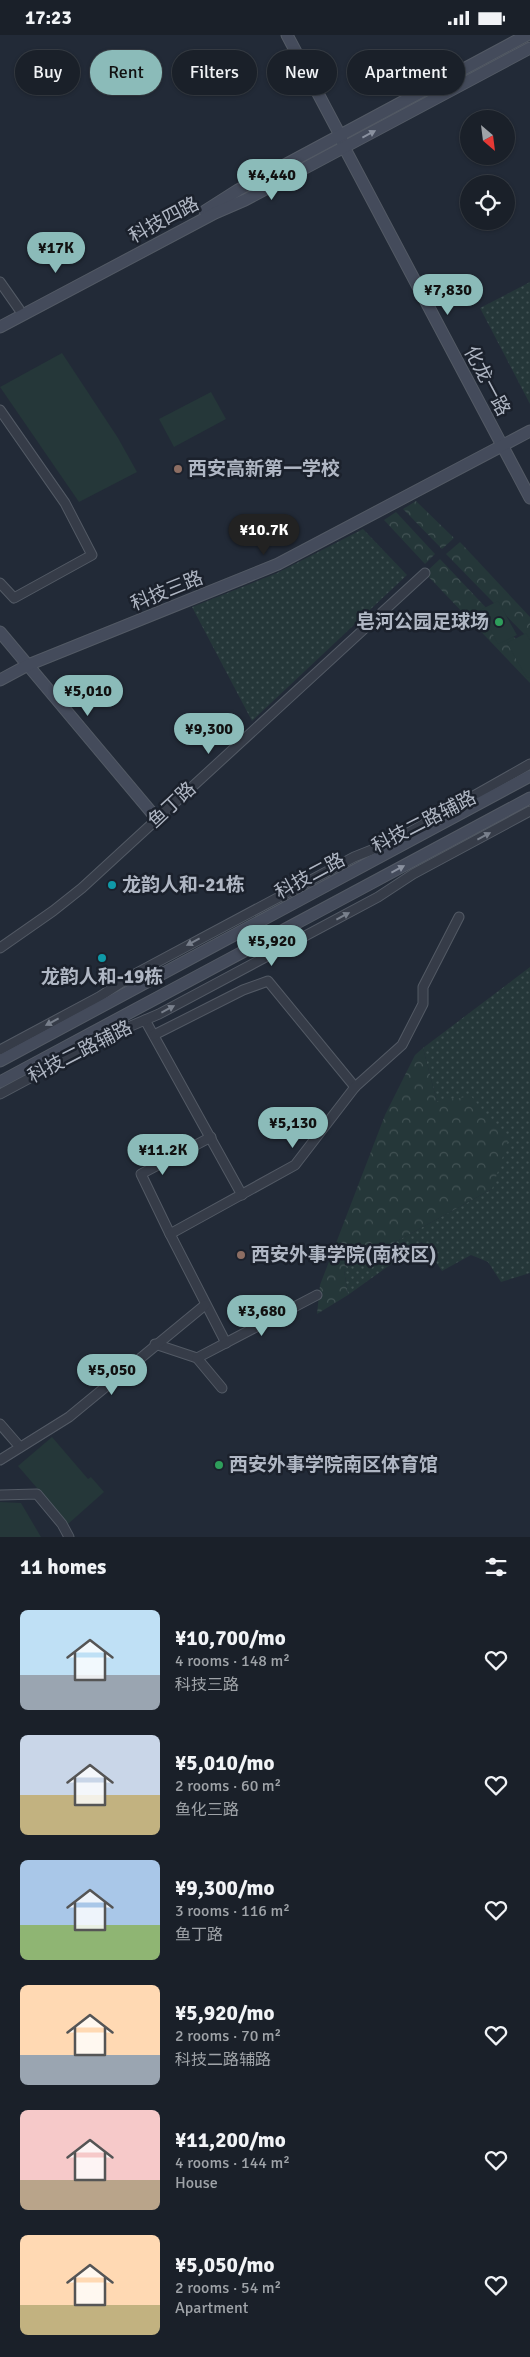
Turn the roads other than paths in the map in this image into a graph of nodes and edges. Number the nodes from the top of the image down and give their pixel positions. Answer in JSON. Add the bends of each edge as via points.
{"nodes":[{"id":1,"x":280,"y":35,"type":"edge"},
{"id":2,"x":287,"y":35,"type":"edge"},
{"id":3,"x":527,"y":35,"type":"edge"},
{"id":4,"x":530,"y":48,"type":"edge"},
{"id":5,"x":383,"y":112,"type":"junction"},
{"id":6,"x":389,"y":123,"type":"junction"},
{"id":7,"x":337,"y":136,"type":"junction"},
{"id":8,"x":344,"y":147,"type":"junction"},
{"id":9,"x":307,"y":153,"type":"junction"},
{"id":10,"x":313,"y":164,"type":"junction"},
{"id":11,"x":0,"y":283,"type":"edge"},
{"id":12,"x":19,"y":309,"type":"junction"},
{"id":13,"x":0,"y":318,"type":"edge"},
{"id":14,"x":0,"y":327,"type":"edge"},
{"id":15,"x":0,"y":410,"type":"edge"},
{"id":16,"x":530,"y":431,"type":"edge"},
{"id":17,"x":502,"y":446,"type":"junction"},
{"id":18,"x":530,"y":498,"type":"edge"},
{"id":19,"x":425,"y":573,"type":"dead end"},
{"id":20,"x":0,"y":583,"type":"edge"},
{"id":21,"x":0,"y":632,"type":"edge"},
{"id":22,"x":28,"y":665,"type":"junction"},
{"id":23,"x":0,"y":680,"type":"edge"},
{"id":24,"x":530,"y":764,"type":"edge"},
{"id":25,"x":530,"y":776,"type":"edge"},
{"id":26,"x":530,"y":798,"type":"edge"},
{"id":27,"x":530,"y":811,"type":"edge"},
{"id":28,"x":157,"y":819,"type":"junction"},
{"id":29,"x":459,"y":917,"type":"dead end"},
{"id":30,"x":0,"y":948,"type":"edge"},
{"id":31,"x":145,"y":1020,"type":"junction"},
{"id":32,"x":154,"y":1035,"type":"junction"},
{"id":33,"x":0,"y":1050,"type":"edge"},
{"id":34,"x":0,"y":1061,"type":"edge"},
{"id":35,"x":0,"y":1082,"type":"edge"},
{"id":36,"x":355,"y":1087,"type":"junction"},
{"id":37,"x":0,"y":1094,"type":"edge"},
{"id":38,"x":211,"y":1137,"type":"junction"},
{"id":39,"x":242,"y":1195,"type":"junction"},
{"id":40,"x":170,"y":1234,"type":"junction"},
{"id":41,"x":317,"y":1295,"type":"dead end"},
{"id":42,"x":205,"y":1305,"type":"junction"},
{"id":43,"x":226,"y":1343,"type":"junction"},
{"id":44,"x":156,"y":1344,"type":"junction"},
{"id":45,"x":196,"y":1358,"type":"junction"},
{"id":46,"x":222,"y":1388,"type":"dead end"},
{"id":47,"x":0,"y":1424,"type":"edge"},
{"id":48,"x":20,"y":1447,"type":"junction"},
{"id":49,"x":0,"y":1460,"type":"edge"},
{"id":50,"x":0,"y":1495,"type":"edge"},
{"id":51,"x":69,"y":1537,"type":"edge"}],
"edges":[{"from":1,"to":7,"type":"street","name":"化龙一路"},
{"from":2,"to":7,"type":"street","name":"化龙一路"},
{"from":3,"to":5,"type":"street","name":"科技四路"},
{"from":4,"to":6,"type":"street","name":"科技四路"},
{"from":5,"to":6,"type":"street"},
{"from":5,"to":7,"type":"street","name":"科技四路"},
{"from":8,"to":6,"type":"street","name":"科技四路","one_way":true},
{"from":7,"to":8,"type":"street","name":"化龙一路"},
{"from":7,"to":9,"type":"street","name":"科技四路"},
{"from":8,"to":10,"type":"street","name":"科技四路"},
{"from":8,"to":17,"type":"street","name":"化龙一路"},
{"from":9,"to":10,"type":"street"},
{"from":9,"to":12,"type":"street","name":"科技四路","via":[[206,211]]},
{"from":10,"to":14,"type":"street","name":"科技四路"},
{"from":11,"to":12,"type":"street"},
{"from":12,"to":13,"type":"street","name":"科技四路"},
{"from":15,"to":20,"type":"street","via":[[64,503],[92,555],[14,597]]},
{"from":16,"to":17,"type":"street","name":"科技三路"},
{"from":17,"to":18,"type":"street","name":"化龙一路"},
{"from":17,"to":22,"type":"street","name":"科技三路","via":[[278,564]]},
{"from":19,"to":28,"type":"street","name":"鱼丁路"},
{"from":21,"to":22,"type":"street"},
{"from":22,"to":23,"type":"street","name":"科技三路"},
{"from":22,"to":28,"type":"street"},
{"from":24,"to":33,"type":"street","name":"科技二路辅路","one_way":true,"via":[[394,841],[354,857]]},
{"from":25,"to":34,"type":"street","name":"科技二路"},
{"from":35,"to":26,"type":"street","name":"科技二路","one_way":true},
{"from":31,"to":27,"type":"street","name":"科技二路辅路","one_way":true,"via":[[378,897],[412,874]]},
{"from":28,"to":30,"type":"street","name":"鱼丁路","via":[[75,894]]},
{"from":29,"to":36,"type":"street","via":[[423,987],[423,1004],[402,1045]]},
{"from":31,"to":32,"type":"street"},
{"from":31,"to":37,"type":"street","name":"科技二路辅路","via":[[112,1034]]},
{"from":32,"to":36,"type":"street","via":[[242,990],[268,981]]},
{"from":32,"to":38,"type":"street"},
{"from":36,"to":39,"type":"street","via":[[295,1165]]},
{"from":38,"to":39,"type":"street"},
{"from":38,"to":40,"type":"street","via":[[142,1174]]},
{"from":39,"to":40,"type":"street"},
{"from":40,"to":42,"type":"street"},
{"from":41,"to":43,"type":"street"},
{"from":42,"to":43,"type":"street"},
{"from":42,"to":44,"type":"street"},
{"from":43,"to":45,"type":"street"},
{"from":44,"to":45,"type":"street"},
{"from":44,"to":48,"type":"street","via":[[69,1417]]},
{"from":45,"to":46,"type":"street"},
{"from":47,"to":48,"type":"street"},
{"from":48,"to":49,"type":"street"},
{"from":50,"to":51,"type":"street","via":[[37,1494]]}]}
